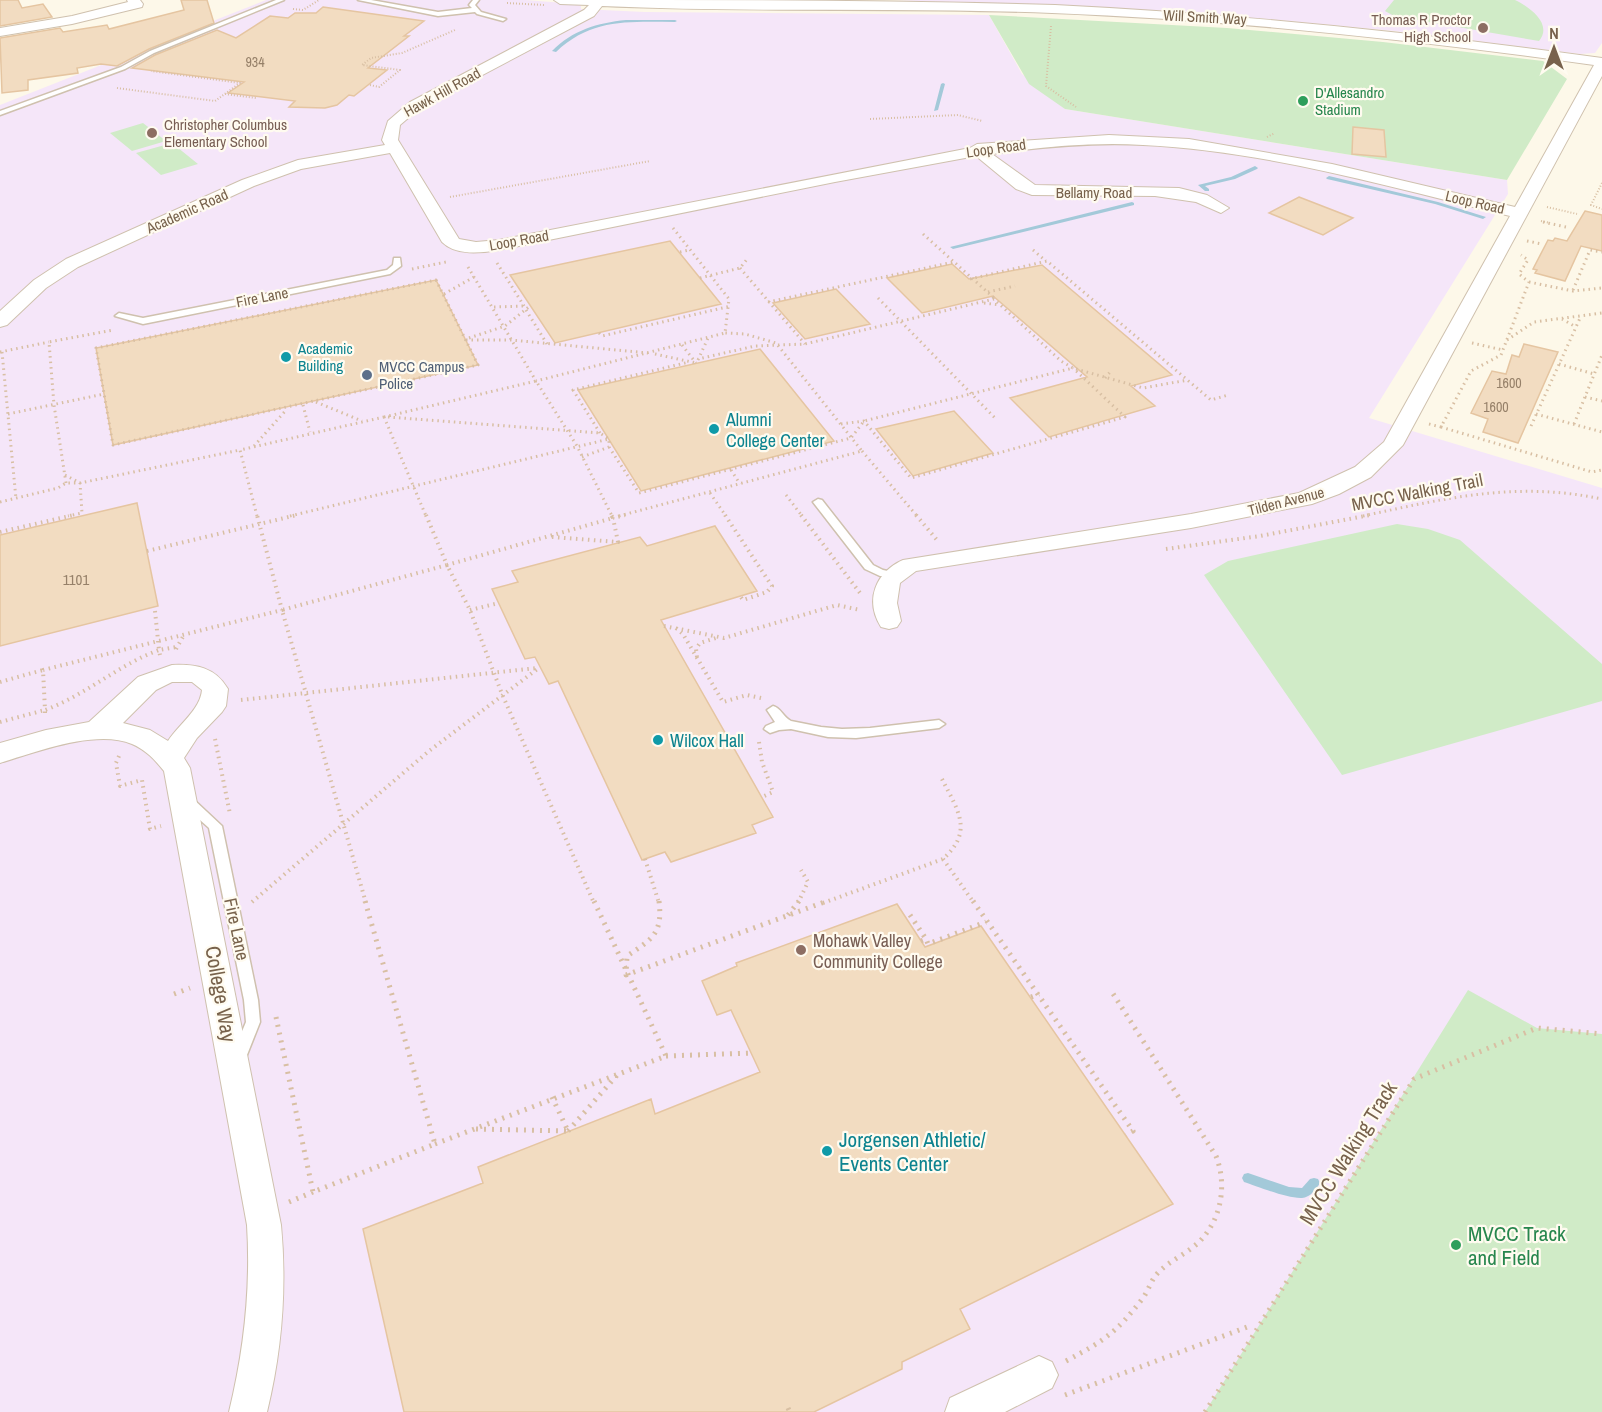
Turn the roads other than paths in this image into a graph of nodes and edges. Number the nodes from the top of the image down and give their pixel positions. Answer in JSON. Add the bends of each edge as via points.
{"nodes":[{"id":1,"x":122,"y":0,"type":"edge"},
{"id":2,"x":133,"y":0,"type":"edge"},
{"id":3,"x":281,"y":0,"type":"edge"},
{"id":4,"x":361,"y":0,"type":"edge"},
{"id":5,"x":378,"y":0,"type":"edge"},
{"id":6,"x":476,"y":0,"type":"edge"},
{"id":7,"x":865,"y":0,"type":"edge"},
{"id":8,"x":599,"y":2,"type":"junction"},
{"id":9,"x":554,"y":3,"type":"edge"},
{"id":10,"x":699,"y":3,"type":"edge"},
{"id":11,"x":878,"y":5,"type":"junction"},
{"id":12,"x":461,"y":10,"type":"junction"},
{"id":13,"x":474,"y":10,"type":"junction"},
{"id":14,"x":503,"y":19,"type":"dead end"},
{"id":15,"x":72,"y":20,"type":"junction"},
{"id":16,"x":0,"y":32,"type":"edge"},
{"id":17,"x":1602,"y":62,"type":"edge"},
{"id":18,"x":0,"y":113,"type":"edge"},
{"id":19,"x":395,"y":148,"type":"junction"},
{"id":20,"x":977,"y":150,"type":"junction"},
{"id":21,"x":1221,"y":208,"type":"dead end"},
{"id":22,"x":1521,"y":213,"type":"junction"},
{"id":23,"x":397,"y":260,"type":"dead end"},
{"id":24,"x":119,"y":316,"type":"dead end"},
{"id":25,"x":0,"y":321,"type":"edge"},
{"id":26,"x":818,"y":502,"type":"dead end"},
{"id":27,"x":893,"y":576,"type":"junction"},
{"id":28,"x":879,"y":616,"type":"road end"},
{"id":29,"x":769,"y":707,"type":"road end"},
{"id":30,"x":939,"y":724,"type":"dead end"},
{"id":31,"x":789,"y":725,"type":"junction"},
{"id":32,"x":97,"y":730,"type":"junction"},
{"id":33,"x":765,"y":731,"type":"road end"},
{"id":34,"x":0,"y":753,"type":"edge"},
{"id":35,"x":171,"y":757,"type":"junction"},
{"id":36,"x":1046,"y":1387,"type":"road end"},
{"id":37,"x":248,"y":1412,"type":"edge"},
{"id":38,"x":963,"y":1412,"type":"edge"}],
"edges":[{"from":1,"to":15,"type":"street"},
{"from":2,"to":15,"type":"street","via":[[138,4]]},
{"from":3,"to":18,"type":"lane","via":[[152,52],[123,68]]},
{"from":4,"to":12,"type":"lane","via":[[438,14]]},
{"from":5,"to":12,"type":"lane","via":[[431,10]]},
{"from":6,"to":13,"type":"lane","via":[[472,3]]},
{"from":7,"to":11,"type":"street"},
{"from":8,"to":9,"type":"street","name":"Will Smith Way"},
{"from":8,"to":10,"type":"street","name":"Will Smith Way"},
{"from":8,"to":19,"type":"street","name":"Hawk Hill Road","via":[[589,13],[406,110],[390,129]]},
{"from":10,"to":11,"type":"street","name":"Will Smith Way"},
{"from":11,"to":17,"type":"street","name":"Will Smith Way","via":[[1261,21]]},
{"from":12,"to":13,"type":"lane"},
{"from":13,"to":14,"type":"lane"},
{"from":15,"to":16,"type":"street"},
{"from":17,"to":22,"type":"street","name":"Tilden Avenue"},
{"from":19,"to":20,"type":"street","name":"Loop Road","via":[[448,239],[468,252]]},
{"from":19,"to":25,"type":"street","name":"Academic Road","via":[[291,167],[249,183],[72,263],[40,284]]},
{"from":20,"to":21,"type":"street","name":"Bellamy Road","via":[[1032,190],[1183,194],[1203,198]]},
{"from":20,"to":22,"type":"street","name":"Loop Road","via":[[1082,139],[1212,146]]},
{"from":22,"to":27,"type":"street","name":"Tilden Avenue","via":[[1393,446],[1363,472],[1304,499],[918,564]]},
{"from":23,"to":24,"type":"lane","name":"Fire Lane","via":[[394,270],[143,321]]},
{"from":26,"to":27,"type":"lane","via":[[869,567]]},
{"from":27,"to":28,"type":"street","via":[[883,592],[884,607]]},
{"from":29,"to":31,"type":"lane"},
{"from":30,"to":31,"type":"lane","via":[[858,734],[822,733]]},
{"from":31,"to":33,"type":"lane"},
{"from":32,"to":34,"type":"street"},
{"from":32,"to":35,"type":"street","via":[[134,735]]},
{"from":32,"to":35,"type":"street","via":[[116,715],[131,695],[156,678],[181,673],[203,677],[215,689],[213,706],[188,731]]},
{"from":35,"to":37,"type":"street","name":"College Way","via":[[177,768],[177,812],[264,1225],[264,1317]]},
{"from":36,"to":38,"type":"street"}]}
